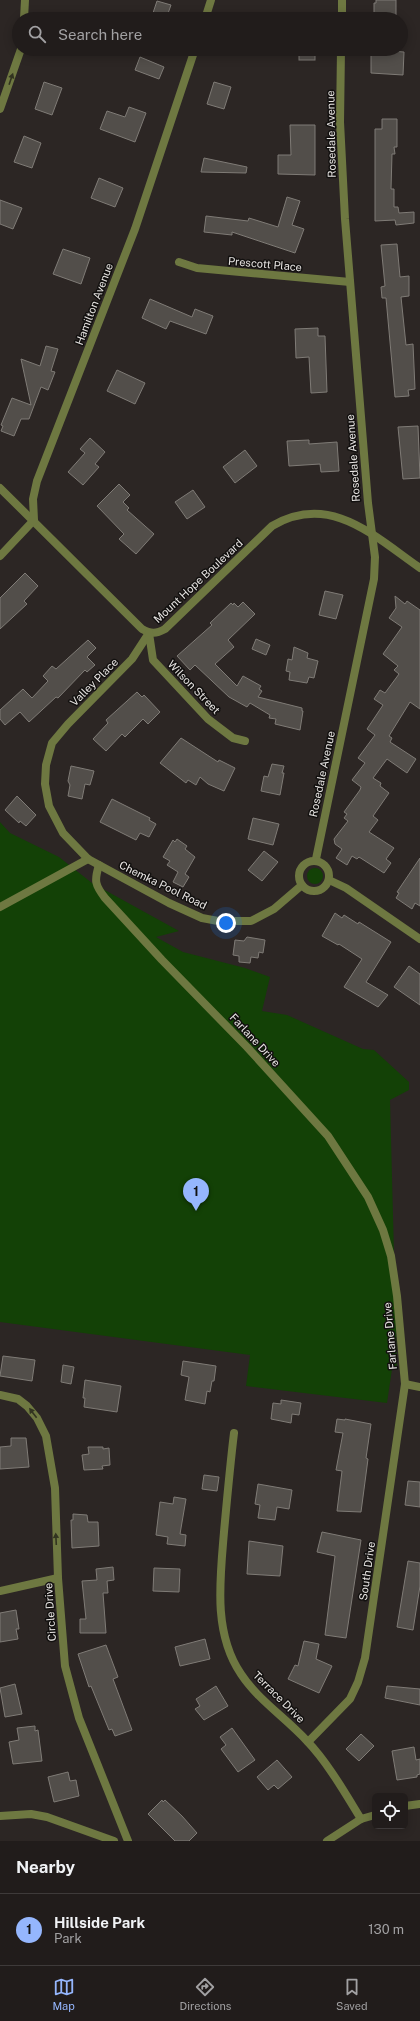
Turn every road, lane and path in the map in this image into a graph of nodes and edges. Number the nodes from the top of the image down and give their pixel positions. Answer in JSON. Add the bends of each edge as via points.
{"nodes":[{"id":1,"x":24,"y":0,"type":"edge"},
{"id":2,"x":211,"y":0,"type":"edge"},
{"id":3,"x":342,"y":0,"type":"edge"},
{"id":4,"x":24,"y":12,"type":"edge"},
{"id":5,"x":207,"y":12,"type":"edge"},
{"id":6,"x":342,"y":12,"type":"edge"},
{"id":7,"x":19,"y":56,"type":"edge"},
{"id":8,"x":193,"y":56,"type":"edge"},
{"id":9,"x":341,"y":56,"type":"edge"},
{"id":10,"x":0,"y":109,"type":"edge"},
{"id":11,"x":179,"y":262,"type":"dead end"},
{"id":12,"x":350,"y":282,"type":"junction"},
{"id":13,"x":0,"y":488,"type":"edge"},
{"id":14,"x":34,"y":520,"type":"junction"},
{"id":15,"x":373,"y":535,"type":"junction"},
{"id":16,"x":0,"y":556,"type":"edge"},
{"id":17,"x":420,"y":568,"type":"edge"},
{"id":18,"x":149,"y":633,"type":"junction"},
{"id":19,"x":245,"y":741,"type":"dead end"},
{"id":20,"x":88,"y":859,"type":"junction"},
{"id":21,"x":316,"y":859,"type":"junction"},
{"id":22,"x":98,"y":865,"type":"junction"},
{"id":23,"x":330,"y":880,"type":"junction"},
{"id":24,"x":302,"y":885,"type":"junction"},
{"id":25,"x":0,"y":907,"type":"edge"},
{"id":26,"x":420,"y":939,"type":"edge"},
{"id":27,"x":405,"y":1384,"type":"junction"},
{"id":28,"x":420,"y":1387,"type":"edge"},
{"id":29,"x":0,"y":1395,"type":"edge"},
{"id":30,"x":234,"y":1433,"type":"dead end"},
{"id":31,"x":58,"y":1578,"type":"junction"},
{"id":32,"x":0,"y":1591,"type":"edge"},
{"id":33,"x":308,"y":1742,"type":"junction"},
{"id":34,"x":420,"y":1804,"type":"edge"},
{"id":35,"x":408,"y":1806,"type":"edge"},
{"id":36,"x":372,"y":1815,"type":"edge"},
{"id":37,"x":0,"y":1816,"type":"edge"},
{"id":38,"x":361,"y":1818,"type":"junction"},
{"id":39,"x":114,"y":1841,"type":"edge"},
{"id":40,"x":128,"y":1841,"type":"edge"},
{"id":41,"x":327,"y":1841,"type":"edge"}],
"edges":[{"from":1,"to":4,"type":"street"},
{"from":2,"to":5,"type":"street"},
{"from":3,"to":6,"type":"street"},
{"from":10,"to":7,"type":"street","one_way":true},
{"from":8,"to":14,"type":"street","name":"Hamilton Avenue","via":[[149,190],[37,481],[33,499]]},
{"from":9,"to":12,"type":"street","name":"Rosedale Avenue","via":[[340,122]]},
{"from":11,"to":12,"type":"street","name":"Prescott Place","via":[[204,269]]},
{"from":12,"to":15,"type":"street","name":"Rosedale Avenue","via":[[368,503]]},
{"from":13,"to":14,"type":"street","name":"Mount Hope Boulevard"},
{"from":14,"to":16,"type":"street"},
{"from":14,"to":18,"type":"street","name":"Mount Hope Boulevard","via":[[142,630]]},
{"from":15,"to":17,"type":"street","name":"Mount Hope Boulevard"},
{"from":15,"to":18,"type":"street","name":"Mount Hope Boulevard","via":[[345,519],[328,514],[309,513],[286,518],[272,526],[165,629],[158,633]]},
{"from":15,"to":21,"type":"street","name":"Rosedale Avenue","via":[[374,579]]},
{"from":18,"to":19,"type":"street","name":"Wilson Street","via":[[153,660],[208,719],[233,738]]},
{"from":18,"to":20,"type":"street","name":"Valley Place","via":[[132,659],[52,743],[46,765],[45,784],[49,806],[63,833]]},
{"from":20,"to":22,"type":"street"},
{"from":20,"to":25,"type":"street"},
{"from":21,"to":23,"type":"street","via":[[327,866]]},
{"from":21,"to":24,"type":"street","via":[[306,862],[300,871]]},
{"from":22,"to":24,"type":"street","name":"Chemka Pool Road","via":[[169,903],[202,918],[218,921],[251,921],[274,909]]},
{"from":22,"to":27,"type":"street","name":"Farlane Drive","via":[[94,879],[105,898],[162,960],[248,1046],[323,1131],[368,1196],[391,1256]]},
{"from":23,"to":24,"type":"street","via":[[319,890],[309,890]]},
{"from":23,"to":26,"type":"street","via":[[346,888]]},
{"from":27,"to":28,"type":"street"},
{"from":27,"to":33,"type":"street","name":"South Drive","via":[[365,1658],[350,1699]]},
{"from":31,"to":29,"type":"street","name":"Circle Drive","one_way":true,"via":[[55,1488],[46,1436],[37,1418],[27,1406],[18,1399]]},
{"from":30,"to":33,"type":"street","name":"Terrace Drive","via":[[220,1584],[225,1638],[233,1661],[252,1689]]},
{"from":31,"to":32,"type":"street"},
{"from":31,"to":40,"type":"street","name":"Circle Drive","via":[[65,1666],[71,1690],[96,1762]]},
{"from":33,"to":38,"type":"street","name":"Terrace Drive"},
{"from":34,"to":35,"type":"street"},
{"from":36,"to":38,"type":"street"},
{"from":37,"to":39,"type":"street","via":[[31,1814],[47,1817]]},
{"from":38,"to":41,"type":"street"}]}
